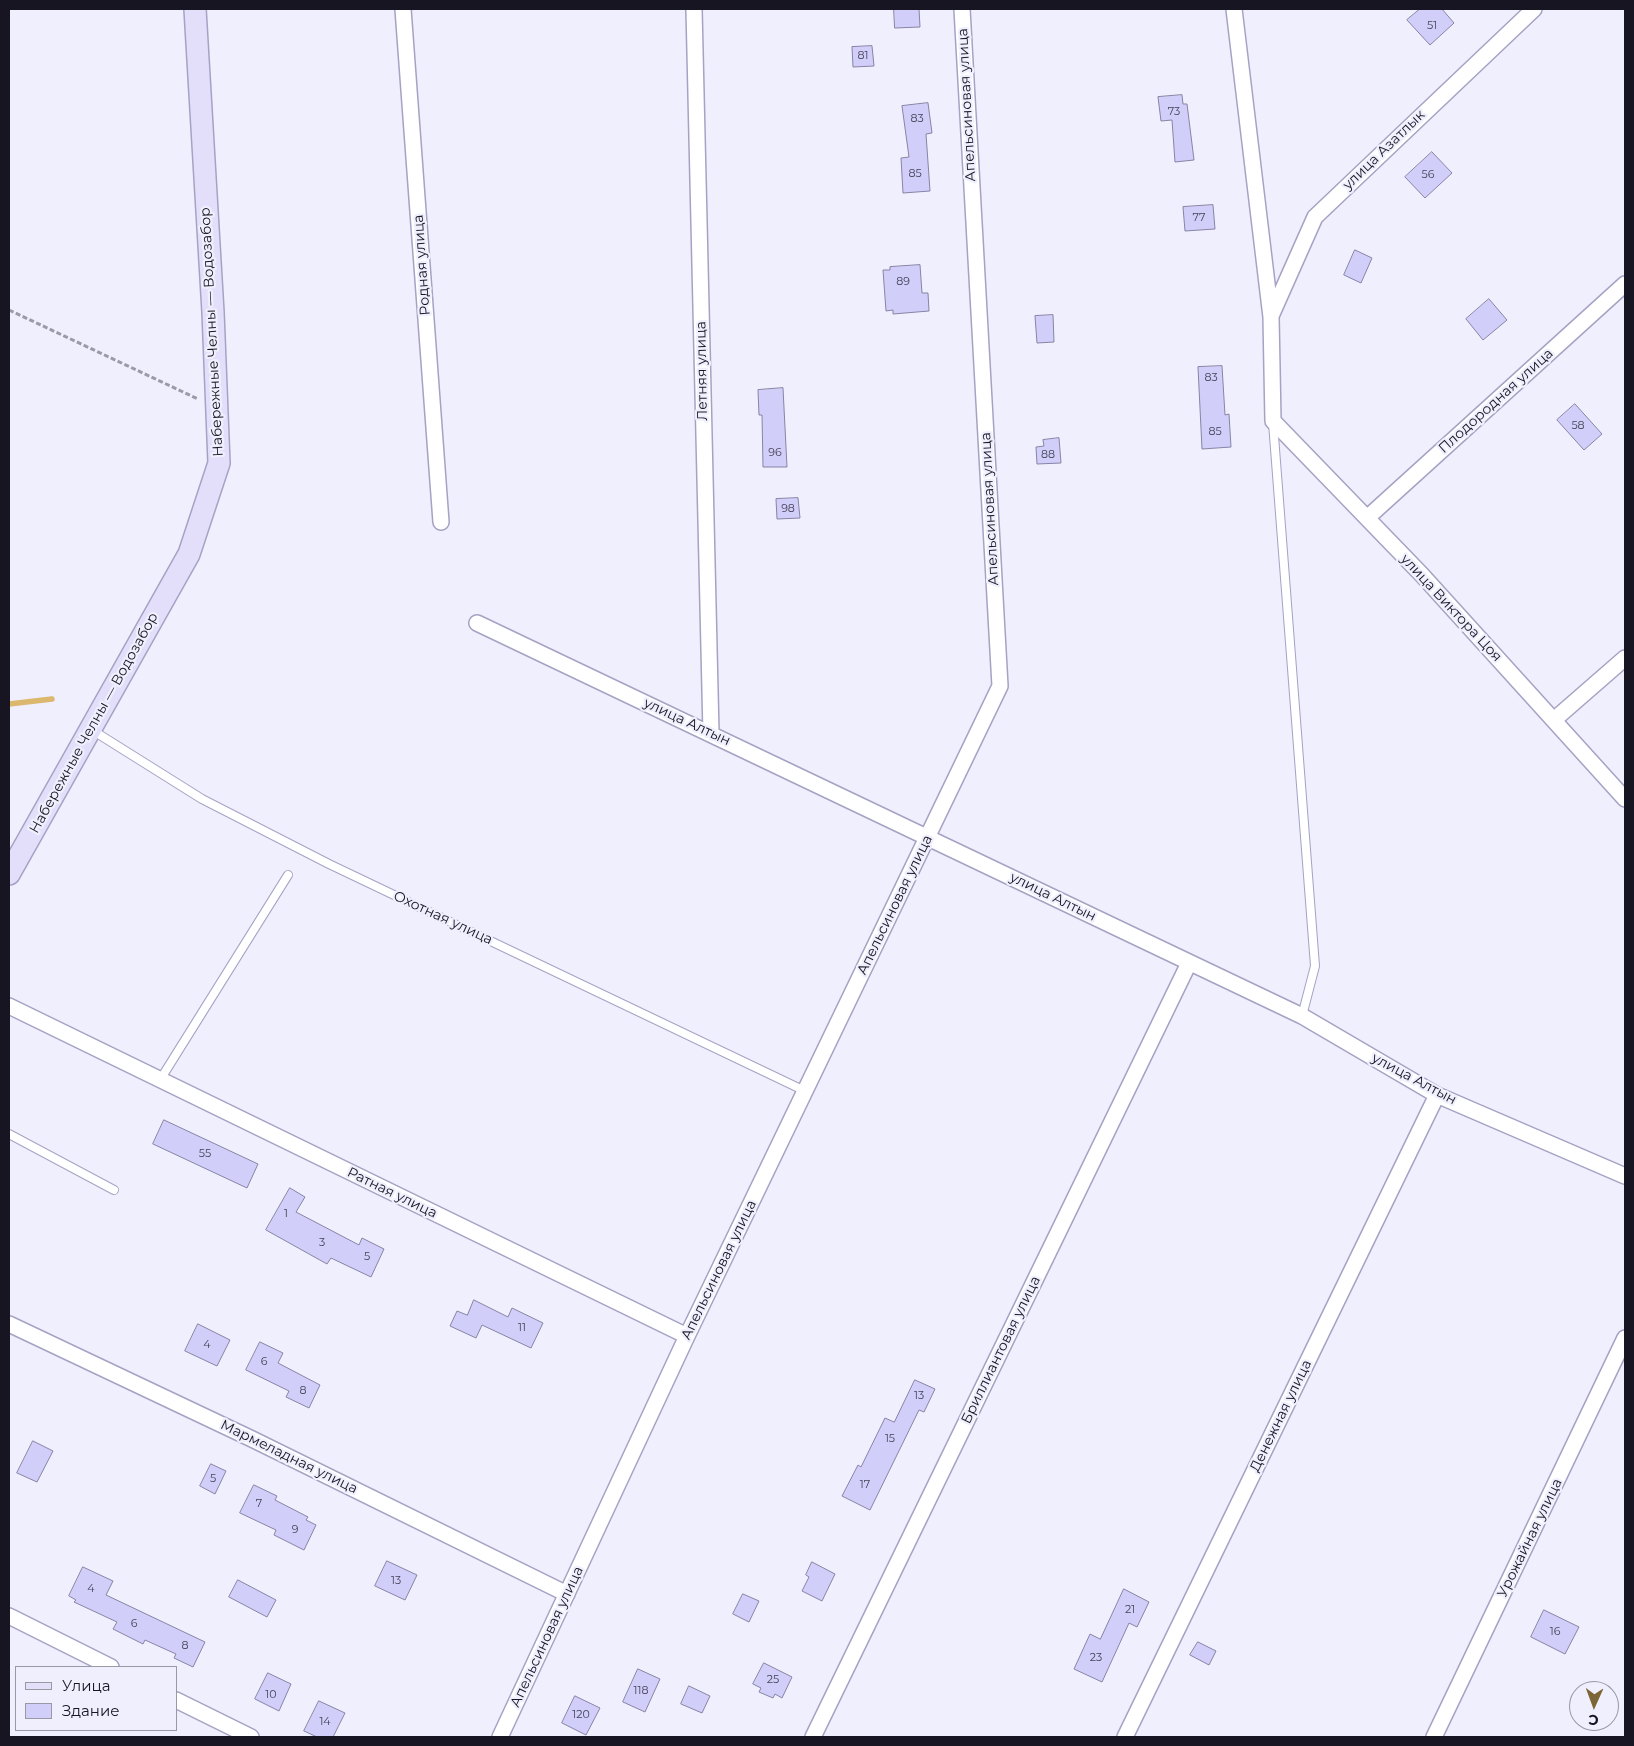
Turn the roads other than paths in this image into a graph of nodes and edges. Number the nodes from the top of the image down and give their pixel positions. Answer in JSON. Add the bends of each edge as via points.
{"nodes":[{"id":1,"x":195,"y":9,"type":"edge"},
{"id":2,"x":403,"y":9,"type":"edge"},
{"id":3,"x":694,"y":9,"type":"edge"},
{"id":4,"x":962,"y":9,"type":"edge"},
{"id":5,"x":1534,"y":9,"type":"edge"},
{"id":6,"x":1234,"y":10,"type":"edge"},
{"id":7,"x":1625,"y":284,"type":"edge"},
{"id":8,"x":1271,"y":317,"type":"junction"},
{"id":9,"x":1273,"y":421,"type":"junction"},
{"id":10,"x":1367,"y":518,"type":"junction"},
{"id":11,"x":441,"y":522,"type":"dead end"},
{"id":12,"x":477,"y":623,"type":"dead end"},
{"id":13,"x":1625,"y":658,"type":"edge"},
{"id":14,"x":1555,"y":719,"type":"junction"},
{"id":15,"x":91,"y":729,"type":"junction"},
{"id":16,"x":711,"y":733,"type":"junction"},
{"id":17,"x":1625,"y":799,"type":"edge"},
{"id":18,"x":927,"y":837,"type":"junction"},
{"id":19,"x":9,"y":874,"type":"edge"},
{"id":20,"x":288,"y":875,"type":"dead end"},
{"id":21,"x":1190,"y":963,"type":"junction"},
{"id":22,"x":9,"y":1006,"type":"edge"},
{"id":23,"x":1302,"y":1016,"type":"junction"},
{"id":24,"x":160,"y":1080,"type":"junction"},
{"id":25,"x":805,"y":1091,"type":"junction"},
{"id":26,"x":1437,"y":1094,"type":"junction"},
{"id":27,"x":9,"y":1134,"type":"edge"},
{"id":28,"x":1625,"y":1176,"type":"edge"},
{"id":29,"x":114,"y":1190,"type":"dead end"},
{"id":30,"x":9,"y":1324,"type":"edge"},
{"id":31,"x":687,"y":1336,"type":"junction"},
{"id":32,"x":1625,"y":1338,"type":"edge"},
{"id":33,"x":567,"y":1594,"type":"junction"},
{"id":34,"x":9,"y":1616,"type":"edge"},
{"id":35,"x":109,"y":1666,"type":"edge"},
{"id":36,"x":178,"y":1701,"type":"edge"},
{"id":37,"x":251,"y":1737,"type":"edge"},
{"id":38,"x":500,"y":1737,"type":"edge"},
{"id":39,"x":813,"y":1737,"type":"edge"},
{"id":40,"x":1125,"y":1737,"type":"edge"},
{"id":41,"x":1434,"y":1737,"type":"edge"}],
"edges":[{"from":1,"to":15,"type":"main road","name":"Набережные Челны — Водозабор","via":[[213,302],[219,463],[190,554]]},
{"from":2,"to":11,"type":"street","name":"Родная улица"},
{"from":3,"to":16,"type":"street","name":"Летняя улица"},
{"from":4,"to":18,"type":"street","name":"Апельсиновая улица","via":[[1000,686]]},
{"from":5,"to":8,"type":"street","name":"улица Азатлык","via":[[1315,217]]},
{"from":6,"to":8,"type":"street"},
{"from":7,"to":10,"type":"street","name":"Плодородная улица"},
{"from":8,"to":9,"type":"street"},
{"from":9,"to":10,"type":"street","name":"улица Виктора Цоя"},
{"from":9,"to":23,"type":"lane","via":[[1314,966]]},
{"from":10,"to":14,"type":"street","name":"улица Виктора Цоя"},
{"from":12,"to":16,"type":"street","name":"улица Алтын"},
{"from":13,"to":14,"type":"street"},
{"from":14,"to":17,"type":"street","name":"улица Виктора Цоя"},
{"from":15,"to":19,"type":"main road","name":"Набережные Челны — Водозабор"},
{"from":15,"to":25,"type":"lane","name":"Охотная улица","via":[[202,799],[329,864]]},
{"from":16,"to":18,"type":"street","name":"улица Алтын"},
{"from":18,"to":21,"type":"street","name":"улица Алтын"},
{"from":18,"to":25,"type":"street","name":"Апельсиновая улица"},
{"from":20,"to":24,"type":"lane"},
{"from":21,"to":23,"type":"street","name":"улица Алтын"},
{"from":21,"to":39,"type":"street","name":"Бриллиантовая улица"},
{"from":22,"to":24,"type":"street","name":"Ратная улица"},
{"from":23,"to":26,"type":"street","name":"улица Алтын"},
{"from":24,"to":31,"type":"street","name":"Ратная улица"},
{"from":25,"to":31,"type":"street","name":"Апельсиновая улица"},
{"from":26,"to":28,"type":"street","name":"улица Алтын"},
{"from":26,"to":40,"type":"street","name":"Денежная улица"},
{"from":27,"to":29,"type":"lane"},
{"from":30,"to":33,"type":"street","name":"Мармеладная улица"},
{"from":31,"to":33,"type":"street","name":"Апельсиновая улица"},
{"from":32,"to":41,"type":"street","name":"Урожайная улица"},
{"from":33,"to":38,"type":"street","name":"Апельсиновая улица"},
{"from":34,"to":35,"type":"street"},
{"from":36,"to":37,"type":"street"}]}
